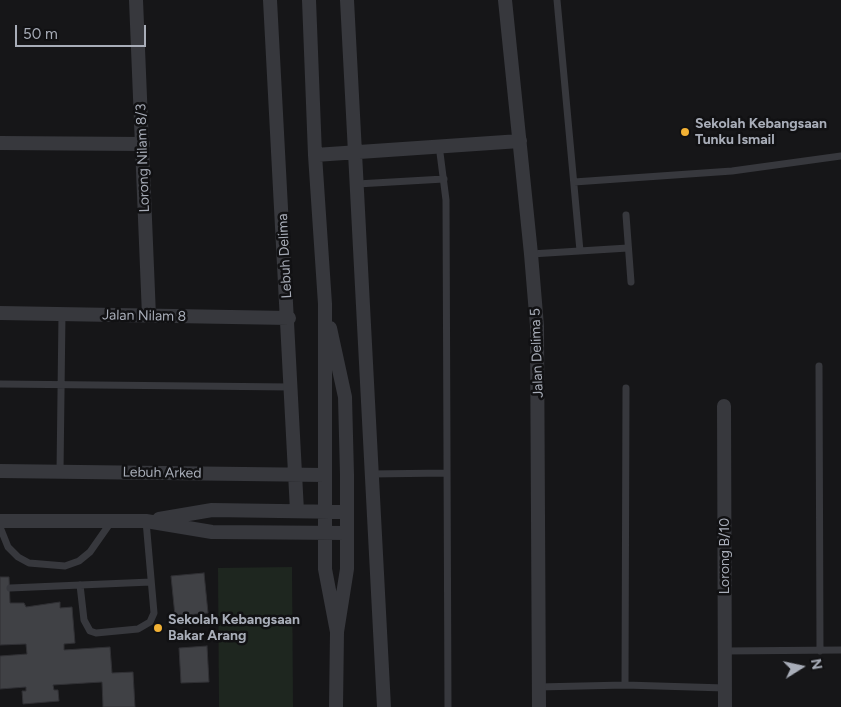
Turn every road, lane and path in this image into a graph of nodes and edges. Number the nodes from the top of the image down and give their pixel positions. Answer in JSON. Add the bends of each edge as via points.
{"nodes":[{"id":1,"x":136,"y":0,"type":"edge"},
{"id":2,"x":270,"y":0,"type":"edge"},
{"id":3,"x":309,"y":0,"type":"edge"},
{"id":4,"x":347,"y":0,"type":"edge"},
{"id":5,"x":505,"y":0,"type":"edge"},
{"id":6,"x":557,"y":0,"type":"edge"},
{"id":7,"x":520,"y":140,"type":"junction"},
{"id":8,"x":0,"y":143,"type":"edge"},
{"id":9,"x":143,"y":144,"type":"junction"},
{"id":10,"x":439,"y":145,"type":"junction"},
{"id":11,"x":355,"y":152,"type":"junction"},
{"id":12,"x":315,"y":156,"type":"junction"},
{"id":13,"x":841,"y":156,"type":"edge"},
{"id":14,"x":444,"y":179,"type":"junction"},
{"id":15,"x":574,"y":182,"type":"junction"},
{"id":16,"x":357,"y":184,"type":"junction"},
{"id":17,"x":626,"y":215,"type":"dead end"},
{"id":18,"x":628,"y":248,"type":"junction"},
{"id":19,"x":580,"y":251,"type":"junction"},
{"id":20,"x":532,"y":254,"type":"junction"},
{"id":21,"x":630,"y":282,"type":"dead end"},
{"id":22,"x":325,"y":304,"type":"junction"},
{"id":23,"x":0,"y":313,"type":"edge"},
{"id":24,"x":62,"y":314,"type":"junction"},
{"id":25,"x":149,"y":316,"type":"junction"},
{"id":26,"x":289,"y":318,"type":"junction"},
{"id":27,"x":819,"y":366,"type":"dead end"},
{"id":28,"x":0,"y":384,"type":"edge"},
{"id":29,"x":61,"y":385,"type":"junction"},
{"id":30,"x":291,"y":387,"type":"junction"},
{"id":31,"x":626,"y":388,"type":"dead end"},
{"id":32,"x":724,"y":406,"type":"dead end"},
{"id":33,"x":0,"y":471,"type":"edge"},
{"id":34,"x":60,"y":472,"type":"junction"},
{"id":35,"x":447,"y":473,"type":"junction"},
{"id":36,"x":295,"y":474,"type":"junction"},
{"id":37,"x":371,"y":474,"type":"junction"},
{"id":38,"x":325,"y":475,"type":"junction"},
{"id":39,"x":297,"y":511,"type":"junction"},
{"id":40,"x":325,"y":511,"type":"junction"},
{"id":41,"x":347,"y":512,"type":"junction"},
{"id":42,"x":0,"y":521,"type":"edge"},
{"id":43,"x":112,"y":521,"type":"junction"},
{"id":44,"x":146,"y":521,"type":"junction"},
{"id":45,"x":0,"y":526,"type":"edge"},
{"id":46,"x":325,"y":533,"type":"junction"},
{"id":47,"x":347,"y":533,"type":"junction"},
{"id":48,"x":151,"y":582,"type":"junction"},
{"id":49,"x":80,"y":585,"type":"junction"},
{"id":50,"x":10,"y":588,"type":"dead end"},
{"id":51,"x":337,"y":632,"type":"junction"},
{"id":52,"x":841,"y":650,"type":"edge"},
{"id":53,"x":725,"y":651,"type":"junction"},
{"id":54,"x":820,"y":651,"type":"junction"},
{"id":55,"x":624,"y":685,"type":"junction"},
{"id":56,"x":538,"y":687,"type":"junction"},
{"id":57,"x":725,"y":688,"type":"junction"},
{"id":58,"x":336,"y":707,"type":"edge"},
{"id":59,"x":384,"y":707,"type":"edge"},
{"id":60,"x":448,"y":707,"type":"edge"},
{"id":61,"x":539,"y":707,"type":"edge"},
{"id":62,"x":725,"y":707,"type":"edge"}],
"edges":[{"from":1,"to":9,"type":"street","name":"Lorong Nilam 8/3"},
{"from":2,"to":26,"type":"street","name":"Lebuh Delima"},
{"from":3,"to":12,"type":"street"},
{"from":4,"to":11,"type":"street"},
{"from":5,"to":7,"type":"street","name":"Jalan Delima 5"},
{"from":6,"to":15,"type":"lane"},
{"from":7,"to":10,"type":"street"},
{"from":7,"to":20,"type":"street","name":"Jalan Delima 5"},
{"from":8,"to":9,"type":"street"},
{"from":9,"to":25,"type":"street","name":"Lorong Nilam 8/3"},
{"from":10,"to":11,"type":"street"},
{"from":10,"to":14,"type":"lane"},
{"from":11,"to":12,"type":"street"},
{"from":11,"to":16,"type":"street"},
{"from":12,"to":22,"type":"street"},
{"from":13,"to":15,"type":"lane","via":[[732,171]]},
{"from":14,"to":16,"type":"lane"},
{"from":14,"to":35,"type":"lane"},
{"from":15,"to":19,"type":"lane"},
{"from":16,"to":37,"type":"street"},
{"from":17,"to":18,"type":"lane"},
{"from":18,"to":19,"type":"lane"},
{"from":18,"to":21,"type":"lane"},
{"from":19,"to":20,"type":"lane"},
{"from":20,"to":56,"type":"street","name":"Jalan Delima 5","via":[[538,392]]},
{"from":22,"to":38,"type":"street"},
{"from":22,"to":41,"type":"street","via":[[345,397]]},
{"from":23,"to":24,"type":"street","name":"Jalan Nilam 8"},
{"from":24,"to":25,"type":"street","name":"Jalan Nilam 8"},
{"from":24,"to":29,"type":"lane"},
{"from":25,"to":26,"type":"street","name":"Jalan Nilam 8"},
{"from":26,"to":30,"type":"street","name":"Lebuh Delima"},
{"from":27,"to":54,"type":"lane"},
{"from":28,"to":29,"type":"lane"},
{"from":29,"to":30,"type":"lane"},
{"from":29,"to":34,"type":"lane"},
{"from":30,"to":36,"type":"street","name":"Lebuh Delima"},
{"from":31,"to":55,"type":"lane"},
{"from":32,"to":53,"type":"street","name":"Lorong B/10"},
{"from":33,"to":34,"type":"street","name":"Lebuh Arked"},
{"from":34,"to":36,"type":"street","name":"Lebuh Arked"},
{"from":35,"to":37,"type":"lane"},
{"from":35,"to":60,"type":"lane"},
{"from":36,"to":38,"type":"street","name":"Lebuh Arked"},
{"from":36,"to":39,"type":"street","name":"Lebuh Delima"},
{"from":37,"to":59,"type":"street"},
{"from":38,"to":40,"type":"street"},
{"from":39,"to":40,"type":"street"},
{"from":39,"to":44,"type":"street","via":[[212,510]]},
{"from":40,"to":41,"type":"street"},
{"from":40,"to":46,"type":"street"},
{"from":41,"to":47,"type":"street"},
{"from":42,"to":43,"type":"street"},
{"from":43,"to":44,"type":"street"},
{"from":43,"to":45,"type":"lane","via":[[90,552],[65,566],[29,563],[18,557],[8,546]]},
{"from":44,"to":46,"type":"street","via":[[212,532]]},
{"from":44,"to":48,"type":"lane"},
{"from":46,"to":47,"type":"street"},
{"from":46,"to":51,"type":"street","via":[[325,569]]},
{"from":47,"to":51,"type":"street","via":[[347,569]]},
{"from":48,"to":49,"type":"lane"},
{"from":48,"to":49,"type":"lane","via":[[154,613],[150,622],[138,629],[96,633],[90,631],[84,620]]},
{"from":49,"to":50,"type":"lane"},
{"from":51,"to":58,"type":"street"},
{"from":52,"to":54,"type":"lane"},
{"from":53,"to":54,"type":"lane"},
{"from":53,"to":57,"type":"street","name":"Lorong B/10"},
{"from":55,"to":56,"type":"lane"},
{"from":55,"to":57,"type":"lane"},
{"from":56,"to":61,"type":"street","name":"Jalan Delima 5"},
{"from":57,"to":62,"type":"street","name":"Lorong B/10"}]}
